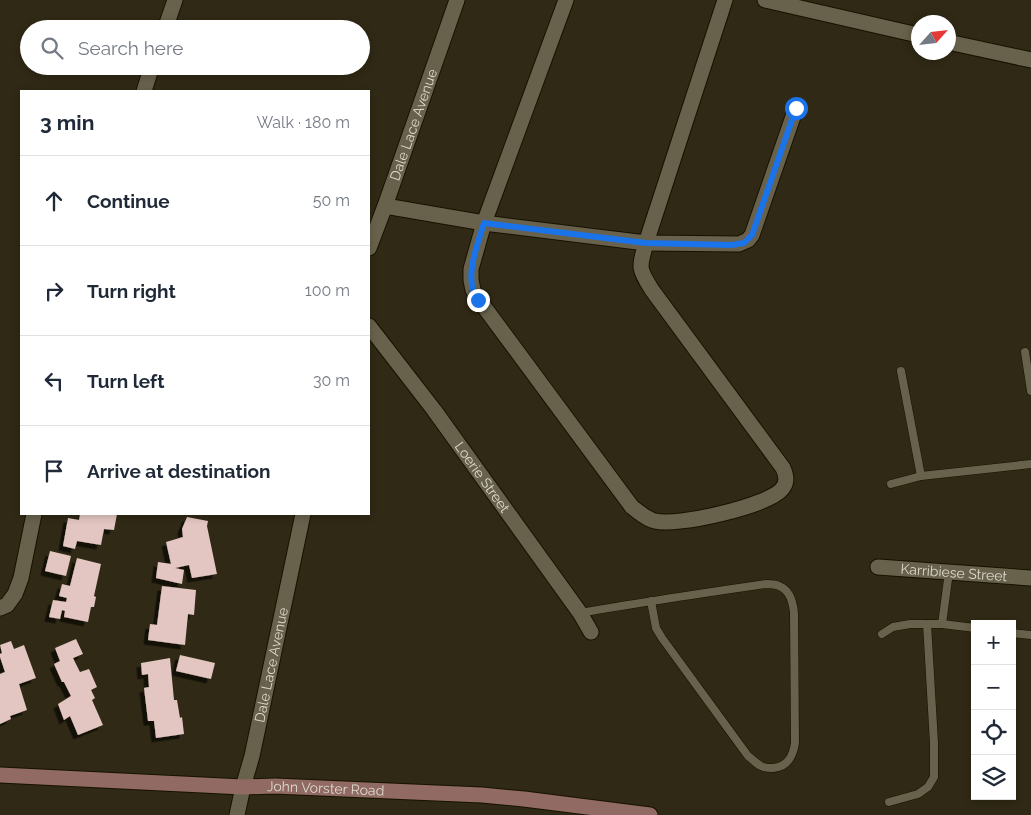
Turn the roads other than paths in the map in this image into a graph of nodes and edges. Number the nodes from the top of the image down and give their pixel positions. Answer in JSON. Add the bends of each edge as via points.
{"nodes":[{"id":1,"x":175,"y":0,"type":"edge"},
{"id":2,"x":457,"y":0,"type":"edge"},
{"id":3,"x":566,"y":0,"type":"edge"},
{"id":4,"x":725,"y":0,"type":"edge"},
{"id":5,"x":765,"y":0,"type":"edge"},
{"id":6,"x":168,"y":20,"type":"edge"},
{"id":7,"x":911,"y":33,"type":"edge"},
{"id":8,"x":956,"y":44,"type":"edge"},
{"id":9,"x":1031,"y":60,"type":"edge"},
{"id":10,"x":149,"y":75,"type":"edge"},
{"id":11,"x":144,"y":90,"type":"edge"},
{"id":12,"x":796,"y":108,"type":"dead end"},
{"id":13,"x":385,"y":206,"type":"junction"},
{"id":14,"x":484,"y":223,"type":"junction"},
{"id":15,"x":646,"y":243,"type":"junction"},
{"id":16,"x":370,"y":245,"type":"edge"},
{"id":17,"x":370,"y":327,"type":"edge"},
{"id":18,"x":1025,"y":352,"type":"dead end"},
{"id":19,"x":901,"y":371,"type":"dead end"},
{"id":20,"x":1031,"y":391,"type":"edge"},
{"id":21,"x":1031,"y":464,"type":"edge"},
{"id":22,"x":921,"y":476,"type":"junction"},
{"id":23,"x":891,"y":484,"type":"dead end"},
{"id":24,"x":34,"y":515,"type":"edge"},
{"id":25,"x":303,"y":515,"type":"edge"},
{"id":26,"x":878,"y":567,"type":"dead end"},
{"id":27,"x":950,"y":572,"type":"junction"},
{"id":28,"x":1031,"y":578,"type":"edge"},
{"id":29,"x":651,"y":601,"type":"junction"},
{"id":30,"x":0,"y":608,"type":"edge"},
{"id":31,"x":580,"y":613,"type":"junction"},
{"id":32,"x":927,"y":624,"type":"junction"},
{"id":33,"x":942,"y":624,"type":"junction"},
{"id":34,"x":971,"y":628,"type":"edge"},
{"id":35,"x":591,"y":632,"type":"dead end"},
{"id":36,"x":1016,"y":633,"type":"edge"},
{"id":37,"x":882,"y":634,"type":"dead end"},
{"id":38,"x":1031,"y":635,"type":"edge"},
{"id":39,"x":0,"y":775,"type":"edge"},
{"id":40,"x":243,"y":787,"type":"junction"},
{"id":41,"x":889,"y":802,"type":"dead end"},
{"id":42,"x":237,"y":815,"type":"edge"},
{"id":43,"x":650,"y":815,"type":"edge"}],
"edges":[{"from":1,"to":6,"type":"street"},
{"from":2,"to":13,"type":"street","name":"Dale Lace Avenue"},
{"from":3,"to":14,"type":"street"},
{"from":4,"to":15,"type":"street"},
{"from":5,"to":7,"type":"street"},
{"from":8,"to":9,"type":"street"},
{"from":10,"to":11,"type":"street"},
{"from":12,"to":15,"type":"street","via":[[748,240],[731,245]]},
{"from":13,"to":14,"type":"street"},
{"from":13,"to":16,"type":"street","name":"Dale Lace Avenue"},
{"from":14,"to":15,"type":"street"},
{"from":14,"to":15,"type":"street","via":[[471,269],[473,290],[478,300],[632,507],[654,521],[665,522],[717,516],[776,495],[786,481],[783,468],[642,275],[640,268]]},
{"from":17,"to":31,"type":"street","name":"Loerie Street","via":[[434,410]]},
{"from":18,"to":20,"type":"lane"},
{"from":19,"to":22,"type":"lane"},
{"from":21,"to":22,"type":"lane"},
{"from":22,"to":23,"type":"lane"},
{"from":24,"to":30,"type":"street","via":[[21,578],[15,594],[7,605]]},
{"from":25,"to":40,"type":"street","name":"Dale Lace Avenue"},
{"from":26,"to":27,"type":"street","name":"Karribiese Street"},
{"from":27,"to":28,"type":"street","name":"Karribiese Street"},
{"from":27,"to":33,"type":"lane"},
{"from":29,"to":29,"type":"lane","via":[[766,584],[779,586],[787,592],[793,601],[794,613],[795,733],[793,753],[787,763],[769,768],[748,756],[662,638],[656,628]]},
{"from":29,"to":31,"type":"lane"},
{"from":31,"to":35,"type":"street","name":"Loerie Street"},
{"from":32,"to":33,"type":"lane"},
{"from":32,"to":37,"type":"lane","via":[[893,627]]},
{"from":32,"to":41,"type":"lane","via":[[934,777],[918,794]]},
{"from":33,"to":34,"type":"lane"},
{"from":36,"to":38,"type":"lane"},
{"from":39,"to":40,"type":"main road","name":"John Vorster Road"},
{"from":40,"to":42,"type":"street","name":"Dale Lace Avenue"},
{"from":40,"to":43,"type":"main road","name":"John Vorster Road","via":[[482,796]]}]}
